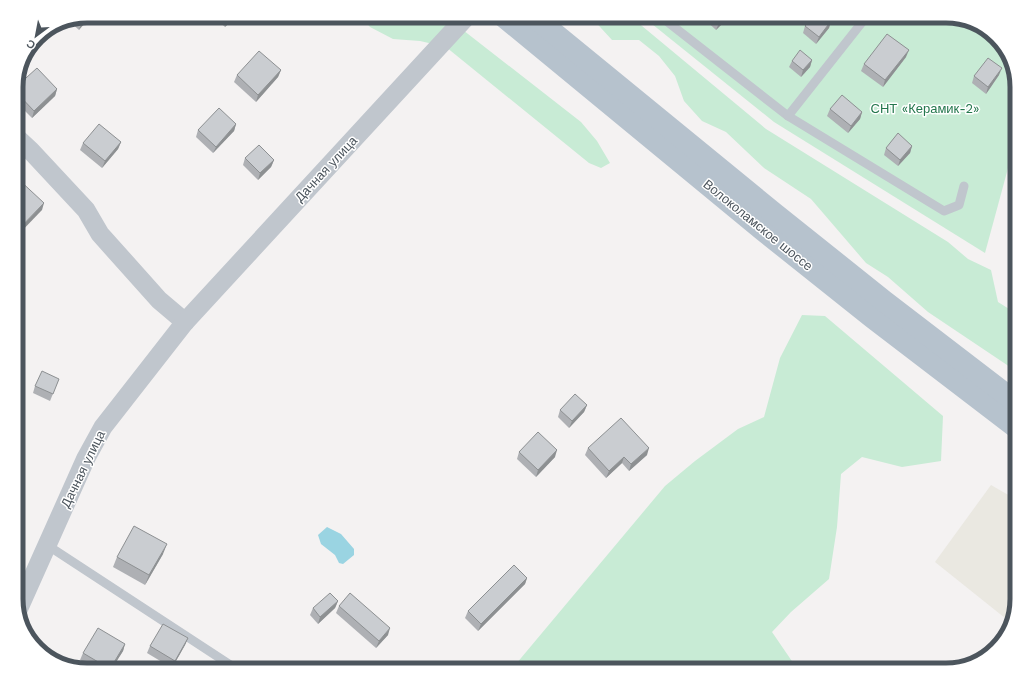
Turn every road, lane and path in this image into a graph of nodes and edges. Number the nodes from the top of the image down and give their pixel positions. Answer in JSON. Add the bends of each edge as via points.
{"nodes":[{"id":1,"x":461,"y":23,"type":"edge"},
{"id":2,"x":512,"y":23,"type":"edge"},
{"id":3,"x":542,"y":23,"type":"edge"},
{"id":4,"x":669,"y":23,"type":"edge"},
{"id":5,"x":861,"y":23,"type":"edge"},
{"id":6,"x":788,"y":116,"type":"junction"},
{"id":7,"x":23,"y":144,"type":"edge"},
{"id":8,"x":964,"y":186,"type":"dead end"},
{"id":9,"x":185,"y":322,"type":"junction"},
{"id":10,"x":1010,"y":398,"type":"edge"},
{"id":11,"x":1010,"y":423,"type":"edge"},
{"id":12,"x":47,"y":545,"type":"junction"},
{"id":13,"x":23,"y":599,"type":"edge"},
{"id":14,"x":227,"y":663,"type":"edge"}],
"edges":[{"from":1,"to":9,"type":"street","name":"Дачная улица"},
{"from":2,"to":11,"type":"main road","name":"Волоколамское шоссе","via":[[873,318]]},
{"from":3,"to":10,"type":"main road","name":"Волоколамское шоссе","via":[[775,214]]},
{"from":4,"to":6,"type":"lane"},
{"from":5,"to":6,"type":"lane"},
{"from":6,"to":8,"type":"lane","via":[[944,211],[959,205]]},
{"from":7,"to":9,"type":"street","via":[[86,210],[100,234],[159,300]]},
{"from":9,"to":12,"type":"street","name":"Дачная улица","via":[[103,427],[86,458]]},
{"from":12,"to":13,"type":"street","name":"Дачная улица"},
{"from":12,"to":14,"type":"lane"}]}
